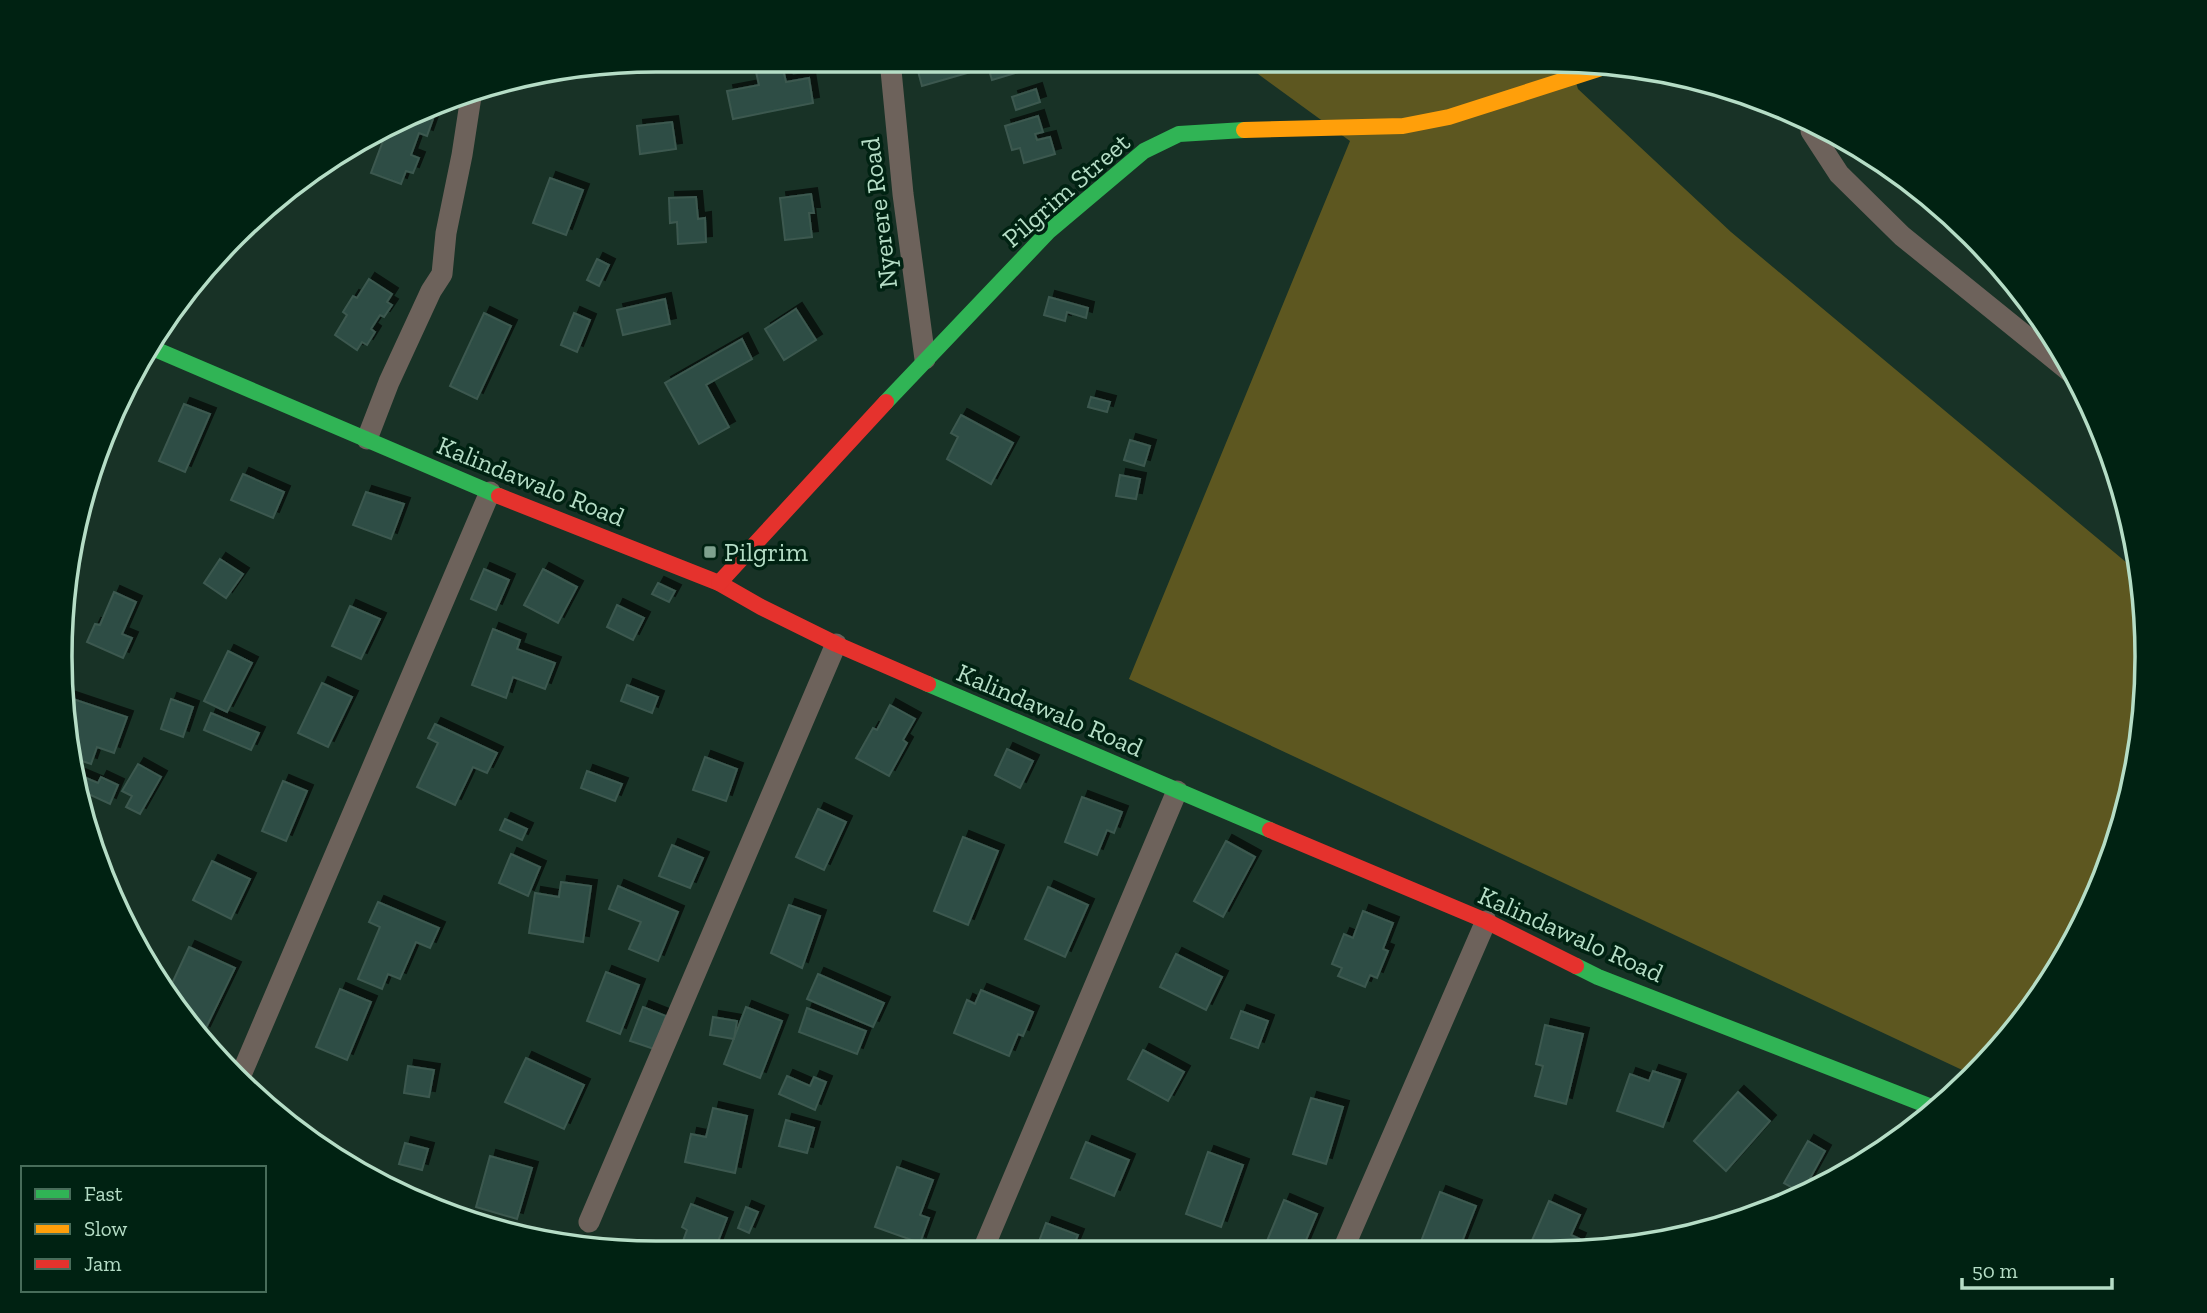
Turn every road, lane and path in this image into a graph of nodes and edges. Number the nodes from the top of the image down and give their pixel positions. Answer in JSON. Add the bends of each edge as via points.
{"nodes":[{"id":1,"x":891,"y":72,"type":"edge"},
{"id":2,"x":1586,"y":73,"type":"edge"},
{"id":3,"x":470,"y":103,"type":"edge"},
{"id":4,"x":1813,"y":134,"type":"edge"},
{"id":5,"x":158,"y":351,"type":"edge"},
{"id":6,"x":2054,"y":358,"type":"edge"},
{"id":7,"x":925,"y":359,"type":"junction"},
{"id":8,"x":367,"y":439,"type":"junction"},
{"id":9,"x":490,"y":492,"type":"junction"},
{"id":10,"x":719,"y":583,"type":"junction"},
{"id":11,"x":836,"y":644,"type":"junction"},
{"id":12,"x":1177,"y":791,"type":"junction"},
{"id":13,"x":1486,"y":921,"type":"junction"},
{"id":14,"x":243,"y":1070,"type":"edge"},
{"id":15,"x":1925,"y":1105,"type":"edge"},
{"id":16,"x":589,"y":1222,"type":"dead end"},
{"id":17,"x":987,"y":1241,"type":"edge"},
{"id":18,"x":1347,"y":1241,"type":"edge"}],
"edges":[{"from":1,"to":7,"type":"street","name":"Nyerere Road"},
{"from":2,"to":7,"type":"street","name":"Pilgrim Street","via":[[1449,117],[1403,126],[1180,134],[1144,151],[1048,232]]},
{"from":3,"to":8,"type":"street","via":[[442,274]]},
{"from":4,"to":6,"type":"street","via":[[1839,174],[1902,236]]},
{"from":5,"to":8,"type":"street","name":"Kalindawalo Road"},
{"from":7,"to":10,"type":"street","name":"Pilgrim Street"},
{"from":8,"to":9,"type":"street","name":"Kalindawalo Road"},
{"from":9,"to":10,"type":"street","name":"Kalindawalo Road"},
{"from":9,"to":14,"type":"street"},
{"from":10,"to":11,"type":"street","name":"Kalindawalo Road"},
{"from":11,"to":12,"type":"street","name":"Kalindawalo Road"},
{"from":11,"to":16,"type":"street"},
{"from":12,"to":13,"type":"street","name":"Kalindawalo Road"},
{"from":12,"to":17,"type":"street"},
{"from":13,"to":15,"type":"street","name":"Kalindawalo Road","via":[[1598,977]]},
{"from":13,"to":18,"type":"street"}]}
